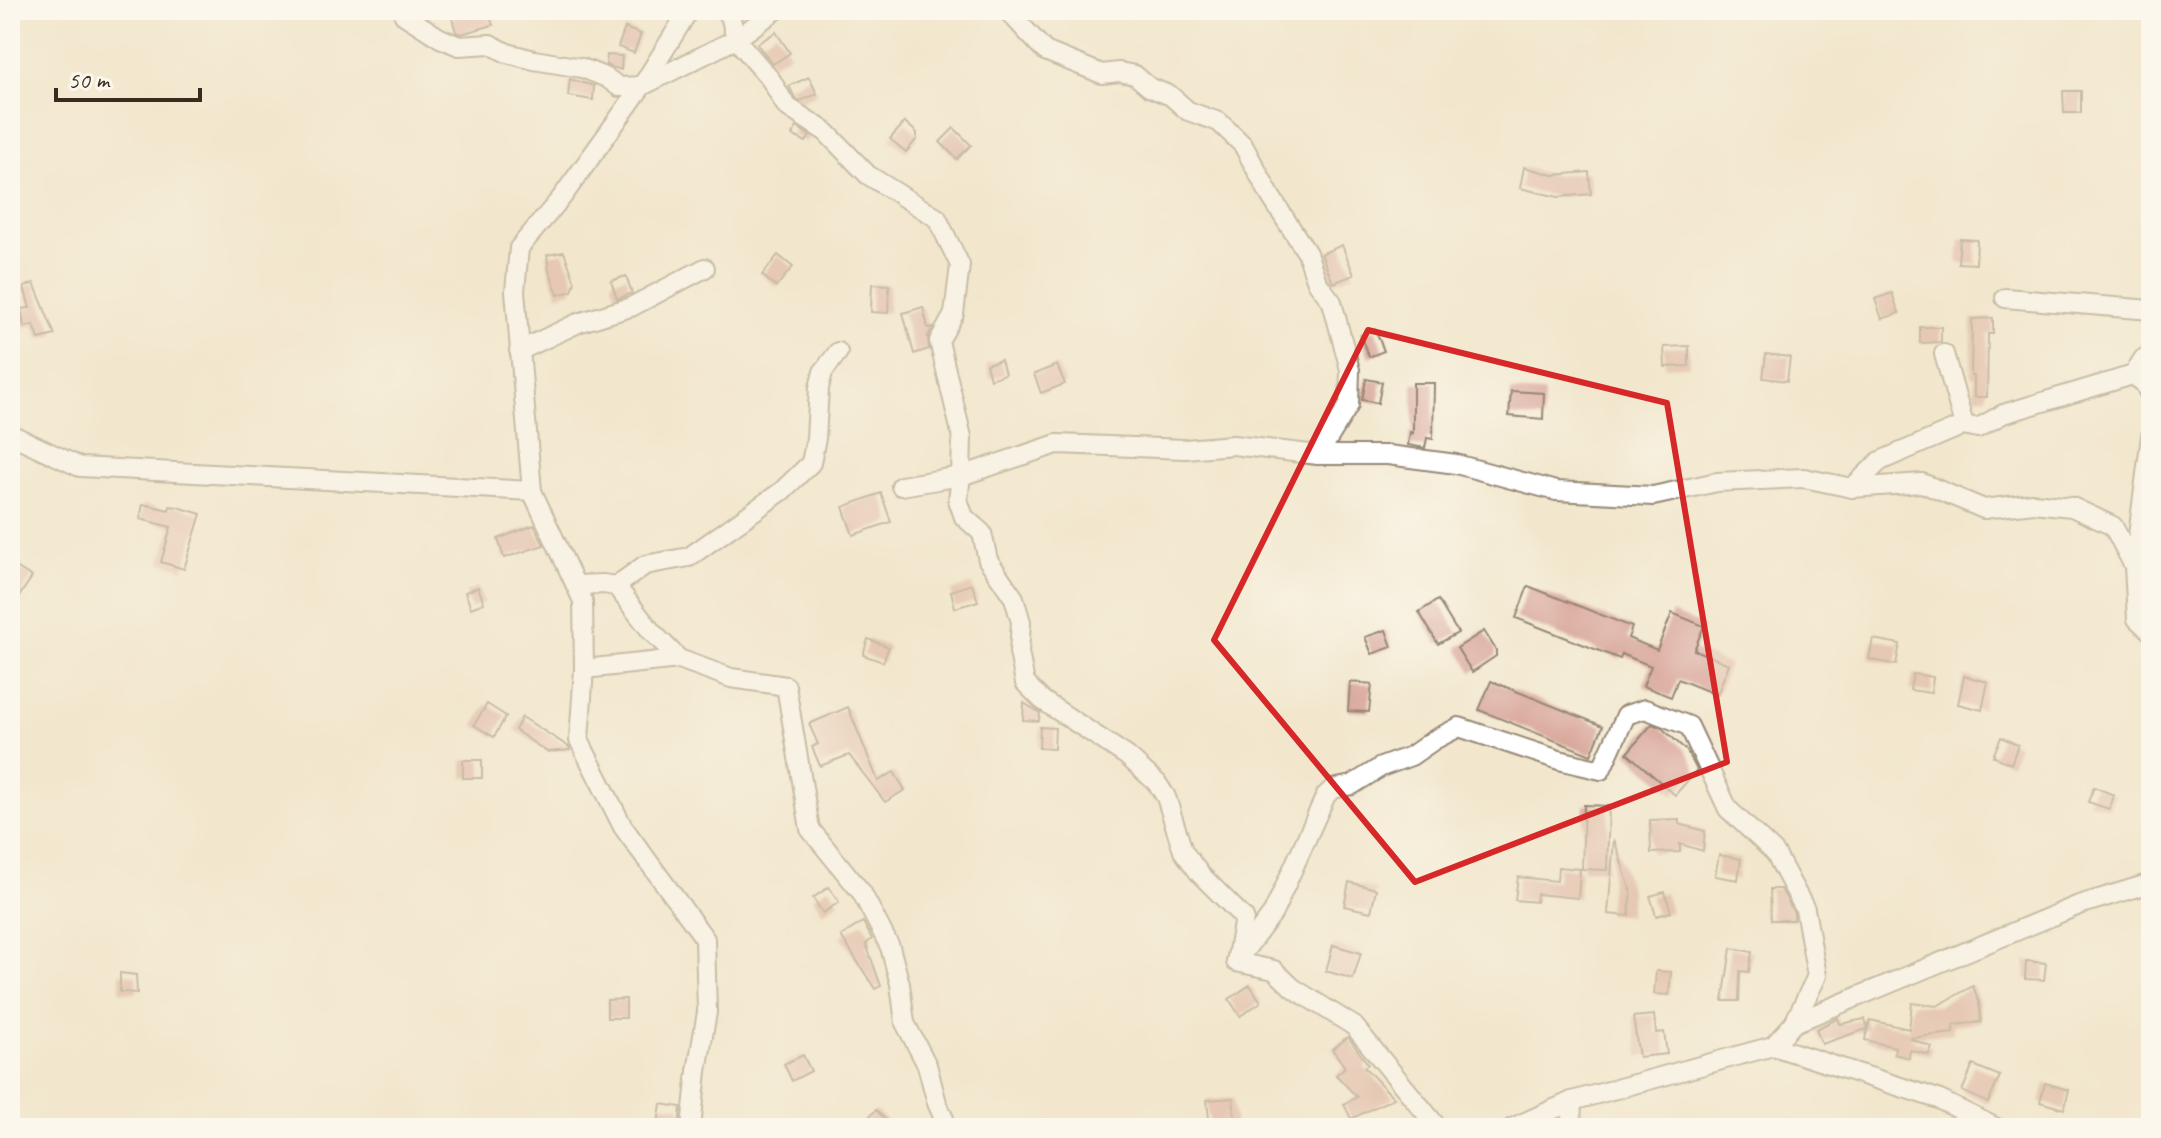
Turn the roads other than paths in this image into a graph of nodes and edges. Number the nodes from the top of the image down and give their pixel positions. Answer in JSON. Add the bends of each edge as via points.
{"nodes":[{"id":1,"x":403,"y":10,"type":"edge"},
{"id":2,"x":689,"y":10,"type":"edge"},
{"id":3,"x":724,"y":10,"type":"edge"},
{"id":4,"x":776,"y":10,"type":"edge"},
{"id":5,"x":1007,"y":10,"type":"edge"},
{"id":6,"x":736,"y":39,"type":"junction"},
{"id":7,"x":642,"y":86,"type":"junction"},
{"id":8,"x":705,"y":268,"type":"dead end"},
{"id":9,"x":2005,"y":298,"type":"dead end"},
{"id":10,"x":2151,"y":310,"type":"edge"},
{"id":11,"x":519,"y":351,"type":"junction"},
{"id":12,"x":838,"y":352,"type":"dead end"},
{"id":13,"x":1944,"y":354,"type":"dead end"},
{"id":14,"x":2151,"y":354,"type":"edge"},
{"id":15,"x":2133,"y":375,"type":"junction"},
{"id":16,"x":2151,"y":397,"type":"edge"},
{"id":17,"x":1964,"y":425,"type":"junction"},
{"id":18,"x":10,"y":434,"type":"edge"},
{"id":19,"x":2151,"y":436,"type":"edge"},
{"id":20,"x":1318,"y":455,"type":"junction"},
{"id":21,"x":961,"y":476,"type":"junction"},
{"id":22,"x":901,"y":486,"type":"dead end"},
{"id":23,"x":1852,"y":488,"type":"junction"},
{"id":24,"x":532,"y":491,"type":"junction"},
{"id":25,"x":2134,"y":566,"type":"junction"},
{"id":26,"x":576,"y":585,"type":"junction"},
{"id":27,"x":616,"y":586,"type":"junction"},
{"id":28,"x":2151,"y":632,"type":"edge"},
{"id":29,"x":679,"y":659,"type":"junction"},
{"id":30,"x":584,"y":669,"type":"junction"},
{"id":31,"x":2151,"y":883,"type":"edge"},
{"id":32,"x":1236,"y":962,"type":"junction"},
{"id":33,"x":1794,"y":1023,"type":"junction"},
{"id":34,"x":1773,"y":1046,"type":"junction"},
{"id":35,"x":1572,"y":1101,"type":"junction"},
{"id":36,"x":691,"y":1128,"type":"edge"},
{"id":37,"x":948,"y":1128,"type":"edge"},
{"id":38,"x":1438,"y":1128,"type":"edge"},
{"id":39,"x":1512,"y":1128,"type":"edge"},
{"id":40,"x":1571,"y":1128,"type":"edge"},
{"id":41,"x":1997,"y":1128,"type":"edge"}],
"edges":[{"from":1,"to":7,"type":"street","via":[[459,46],[490,44],[507,53],[582,68],[619,87]]},
{"from":2,"to":7,"type":"street"},
{"from":3,"to":6,"type":"street"},
{"from":4,"to":6,"type":"street"},
{"from":5,"to":20,"type":"street","via":[[1045,51],[1102,74],[1135,75],[1188,111],[1219,122],[1243,145],[1332,302],[1350,370],[1349,405]]},
{"from":6,"to":7,"type":"street"},
{"from":6,"to":21,"type":"street","via":[[786,106],[826,132],[868,175],[937,218],[960,265],[954,314],[939,341],[962,437]]},
{"from":7,"to":11,"type":"street","via":[[519,248]]},
{"from":8,"to":11,"type":"street","via":[[631,307],[578,323]]},
{"from":9,"to":10,"type":"street"},
{"from":11,"to":24,"type":"street"},
{"from":12,"to":27,"type":"street","via":[[819,388],[811,463],[782,491],[689,557],[645,565]]},
{"from":13,"to":17,"type":"street"},
{"from":14,"to":15,"type":"street"},
{"from":15,"to":16,"type":"street"},
{"from":15,"to":17,"type":"street","via":[[2003,414],[1978,428]]},
{"from":17,"to":23,"type":"street","via":[[1880,461]]},
{"from":18,"to":24,"type":"street","via":[[80,467]]},
{"from":19,"to":25,"type":"street"},
{"from":20,"to":21,"type":"street","via":[[1233,445],[1185,449],[1057,444]]},
{"from":20,"to":23,"type":"street","via":[[1388,455],[1456,464],[1556,491],[1653,496],[1717,482],[1804,478]]},
{"from":21,"to":22,"type":"street"},
{"from":21,"to":32,"type":"street","via":[[958,500],[964,517],[982,533],[988,560],[1014,598],[1025,683],[1157,783],[1183,851],[1244,918]]},
{"from":23,"to":25,"type":"street","via":[[1922,483],[1984,509],[2033,503],[2072,507],[2113,526]]},
{"from":24,"to":26,"type":"street"},
{"from":25,"to":28,"type":"street","via":[[2137,619]]},
{"from":26,"to":27,"type":"street"},
{"from":26,"to":30,"type":"street","via":[[583,601]]},
{"from":27,"to":29,"type":"street"},
{"from":29,"to":30,"type":"street"},
{"from":29,"to":37,"type":"street","via":[[731,678],[786,686],[810,829],[862,893],[890,947],[905,1023],[927,1065]]},
{"from":30,"to":36,"type":"street","via":[[579,740],[623,827],[705,939],[707,1012]]},
{"from":31,"to":33,"type":"street","via":[[2079,905]]},
{"from":32,"to":33,"type":"street","via":[[1273,913],[1333,789],[1411,756],[1459,727],[1601,770],[1626,715],[1645,709],[1689,726],[1728,809],[1775,853],[1805,909],[1817,976]]},
{"from":32,"to":38,"type":"street","via":[[1274,970],[1354,1026]]},
{"from":33,"to":34,"type":"street"},
{"from":34,"to":35,"type":"street"},
{"from":34,"to":41,"type":"street","via":[[1938,1099]]},
{"from":35,"to":39,"type":"street"},
{"from":35,"to":40,"type":"street"}]}
